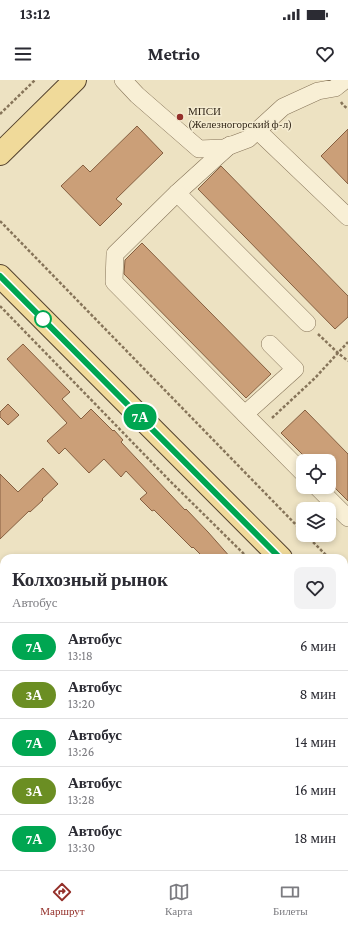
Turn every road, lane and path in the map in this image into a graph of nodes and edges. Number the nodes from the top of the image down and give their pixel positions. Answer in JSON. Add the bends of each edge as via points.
{"nodes":[{"id":1,"x":35,"y":80,"type":"edge"},
{"id":2,"x":75,"y":80,"type":"edge"},
{"id":3,"x":123,"y":80,"type":"edge"},
{"id":4,"x":345,"y":80,"type":"edge"},
{"id":5,"x":0,"y":114,"type":"edge"},
{"id":6,"x":258,"y":131,"type":"junction"},
{"id":7,"x":230,"y":146,"type":"junction"},
{"id":8,"x":0,"y":154,"type":"edge"},
{"id":9,"x":177,"y":193,"type":"junction"},
{"id":10,"x":348,"y":217,"type":"edge"},
{"id":11,"x":0,"y":221,"type":"edge"},
{"id":12,"x":0,"y":276,"type":"edge"},
{"id":13,"x":0,"y":306,"type":"edge"},
{"id":14,"x":307,"y":324,"type":"joint"},
{"id":15,"x":348,"y":342,"type":"edge"},
{"id":16,"x":270,"y":344,"type":"dead end"},
{"id":17,"x":338,"y":353,"type":"junction"},
{"id":18,"x":348,"y":361,"type":"edge"},
{"id":19,"x":245,"y":414,"type":"junction"},
{"id":20,"x":260,"y":430,"type":"junction"},
{"id":21,"x":296,"y":466,"type":"edge"},
{"id":22,"x":324,"y":494,"type":"edge"},
{"id":23,"x":348,"y":518,"type":"edge"},
{"id":24,"x":296,"y":525,"type":"edge"},
{"id":25,"x":313,"y":542,"type":"edge"},
{"id":26,"x":244,"y":554,"type":"edge"},
{"id":27,"x":276,"y":554,"type":"edge"},
{"id":28,"x":325,"y":554,"type":"edge"}],
"edges":[{"from":1,"to":5,"type":"path"},
{"from":2,"to":8,"type":"main road"},
{"from":3,"to":7,"type":"street","via":[[199,149]]},
{"from":4,"to":6,"type":"street","via":[[335,88],[318,91],[283,107]]},
{"from":6,"to":7,"type":"street","via":[[248,139]]},
{"from":6,"to":10,"type":"street"},
{"from":7,"to":9,"type":"street"},
{"from":9,"to":14,"type":"street"},
{"from":9,"to":19,"type":"street","via":[[115,254],[114,282]]},
{"from":11,"to":24,"type":"path"},
{"from":12,"to":27,"type":"main road"},
{"from":13,"to":26,"type":"path"},
{"from":14,"to":17,"type":"path"},
{"from":15,"to":17,"type":"path"},
{"from":16,"to":19,"type":"street","via":[[295,369]]},
{"from":17,"to":18,"type":"path"},
{"from":17,"to":20,"type":"path"},
{"from":19,"to":20,"type":"street"},
{"from":20,"to":21,"type":"street"},
{"from":22,"to":23,"type":"street"},
{"from":25,"to":28,"type":"path"}]}
